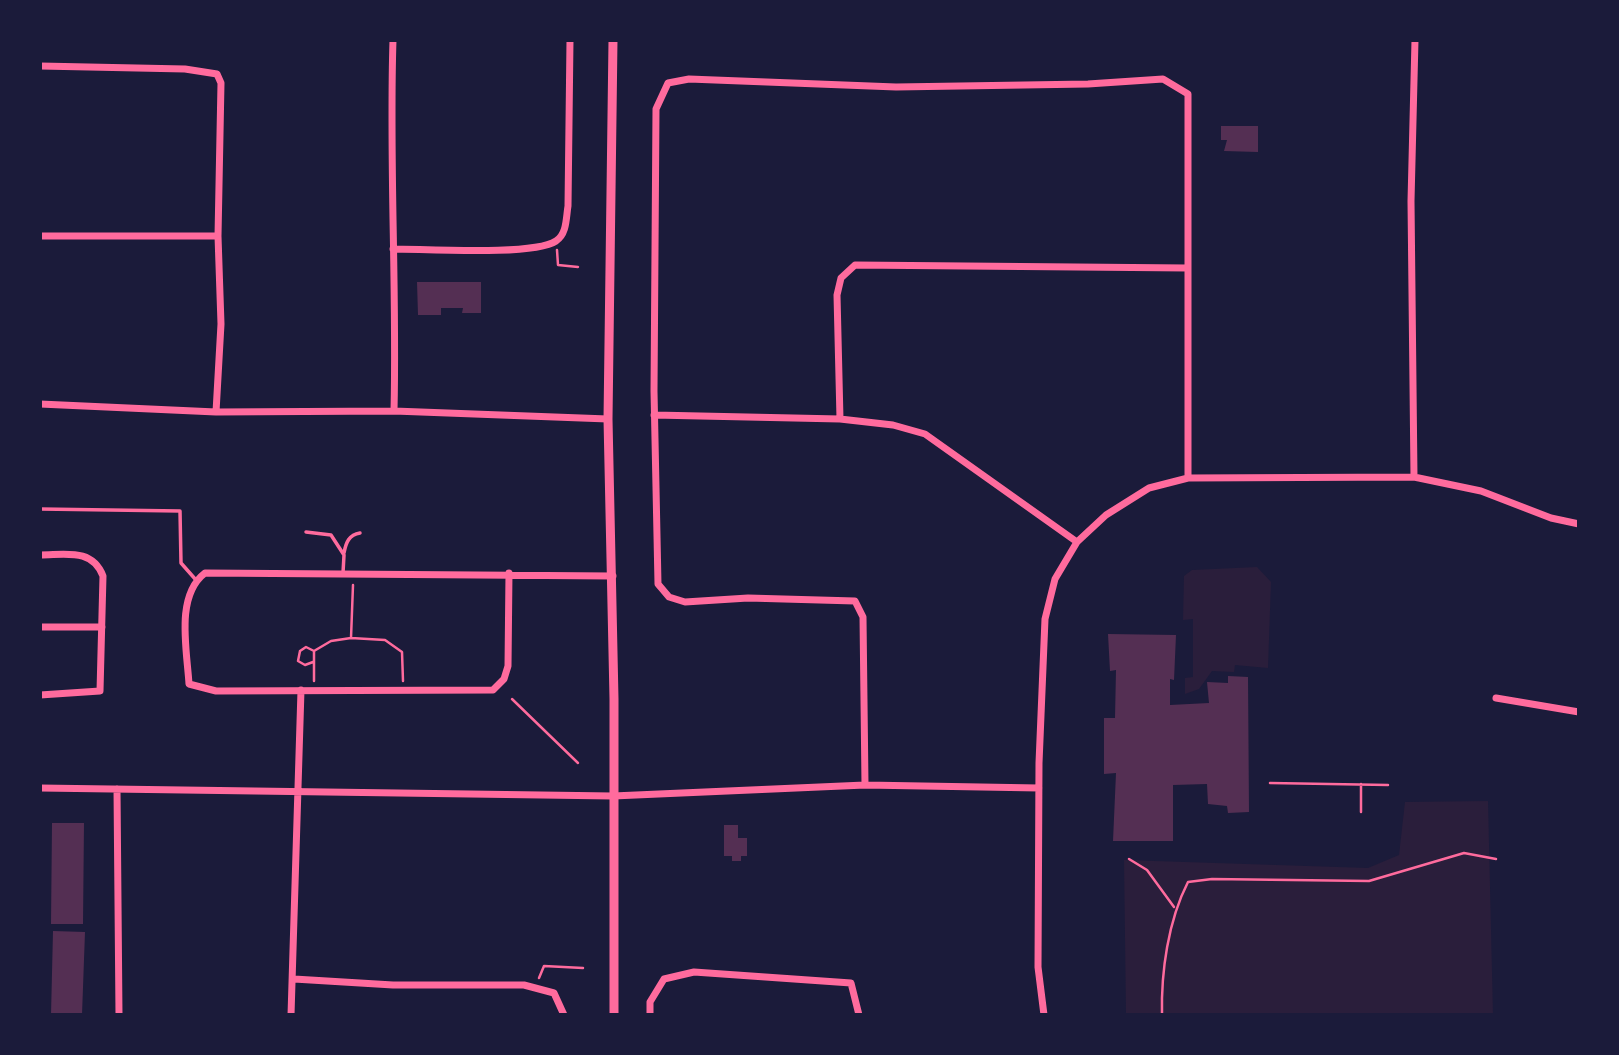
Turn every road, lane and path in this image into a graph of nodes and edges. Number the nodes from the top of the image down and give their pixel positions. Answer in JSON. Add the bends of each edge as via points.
{"nodes":[{"id":1,"x":393,"y":40,"type":"edge"},
{"id":2,"x":570,"y":40,"type":"edge"},
{"id":3,"x":613,"y":40,"type":"edge"},
{"id":4,"x":1415,"y":40,"type":"edge"},
{"id":5,"x":40,"y":66,"type":"edge"},
{"id":6,"x":40,"y":236,"type":"edge"},
{"id":7,"x":218,"y":236,"type":"junction"},
{"id":8,"x":556,"y":241,"type":"junction"},
{"id":9,"x":393,"y":250,"type":"junction"},
{"id":10,"x":578,"y":267,"type":"dead end"},
{"id":11,"x":1187,"y":268,"type":"junction"},
{"id":12,"x":40,"y":404,"type":"edge"},
{"id":13,"x":394,"y":411,"type":"junction"},
{"id":14,"x":216,"y":412,"type":"junction"},
{"id":15,"x":654,"y":415,"type":"junction"},
{"id":16,"x":608,"y":419,"type":"junction"},
{"id":17,"x":840,"y":419,"type":"junction"},
{"id":18,"x":1414,"y":477,"type":"junction"},
{"id":19,"x":1188,"y":478,"type":"junction"},
{"id":20,"x":40,"y":509,"type":"edge"},
{"id":21,"x":1579,"y":524,"type":"edge"},
{"id":22,"x":306,"y":532,"type":"dead end"},
{"id":23,"x":360,"y":533,"type":"dead end"},
{"id":24,"x":1077,"y":542,"type":"junction"},
{"id":25,"x":40,"y":555,"type":"edge"},
{"id":26,"x":344,"y":555,"type":"junction"},
{"id":27,"x":343,"y":573,"type":"junction"},
{"id":28,"x":509,"y":573,"type":"junction"},
{"id":29,"x":354,"y":574,"type":"junction"},
{"id":30,"x":613,"y":576,"type":"junction"},
{"id":31,"x":196,"y":581,"type":"junction"},
{"id":32,"x":40,"y":627,"type":"edge"},
{"id":33,"x":102,"y":627,"type":"junction"},
{"id":34,"x":351,"y":638,"type":"junction"},
{"id":35,"x":314,"y":651,"type":"junction"},
{"id":36,"x":314,"y":661,"type":"junction"},
{"id":37,"x":301,"y":690,"type":"junction"},
{"id":38,"x":314,"y":690,"type":"junction"},
{"id":39,"x":403,"y":691,"type":"junction"},
{"id":40,"x":40,"y":695,"type":"edge"},
{"id":41,"x":1496,"y":698,"type":"dead end"},
{"id":42,"x":512,"y":699,"type":"dead end"},
{"id":43,"x":1579,"y":712,"type":"edge"},
{"id":44,"x":578,"y":763,"type":"dead end"},
{"id":45,"x":1270,"y":783,"type":"dead end"},
{"id":46,"x":1361,"y":784,"type":"junction"},
{"id":47,"x":865,"y":785,"type":"junction"},
{"id":48,"x":1388,"y":785,"type":"dead end"},
{"id":49,"x":40,"y":788,"type":"edge"},
{"id":50,"x":1039,"y":788,"type":"junction"},
{"id":51,"x":117,"y":789,"type":"junction"},
{"id":52,"x":298,"y":793,"type":"junction"},
{"id":53,"x":613,"y":796,"type":"junction"},
{"id":54,"x":1361,"y":812,"type":"dead end"},
{"id":55,"x":1129,"y":859,"type":"dead end"},
{"id":56,"x":1496,"y":859,"type":"dead end"},
{"id":57,"x":1175,"y":908,"type":"junction"},
{"id":58,"x":583,"y":968,"type":"dead end"},
{"id":59,"x":294,"y":979,"type":"junction"},
{"id":60,"x":534,"y":988,"type":"junction"},
{"id":61,"x":119,"y":1015,"type":"edge"},
{"id":62,"x":292,"y":1015,"type":"edge"},
{"id":63,"x":564,"y":1015,"type":"edge"},
{"id":64,"x":614,"y":1015,"type":"edge"},
{"id":65,"x":650,"y":1015,"type":"edge"},
{"id":66,"x":859,"y":1015,"type":"edge"},
{"id":67,"x":1044,"y":1015,"type":"edge"},
{"id":68,"x":1162,"y":1015,"type":"edge"}],
"edges":[{"from":1,"to":9,"type":"street"},
{"from":2,"to":8,"type":"street","via":[[568,206],[565,230]]},
{"from":3,"to":16,"type":"street"},
{"from":4,"to":18,"type":"street","via":[[1411,201]]},
{"from":5,"to":7,"type":"street","via":[[185,69],[217,75],[221,83]]},
{"from":6,"to":7,"type":"street"},
{"from":7,"to":14,"type":"street","via":[[221,324]]},
{"from":8,"to":9,"type":"street","via":[[532,249]]},
{"from":8,"to":10,"type":"path","via":[[558,265]]},
{"from":9,"to":13,"type":"street"},
{"from":11,"to":15,"type":"street","via":[[1188,94],[1163,79],[896,87],[689,79],[668,83],[656,110]]},
{"from":11,"to":17,"type":"street","via":[[855,265],[841,278],[838,295]]},
{"from":11,"to":19,"type":"street"},
{"from":12,"to":14,"type":"street"},
{"from":13,"to":14,"type":"street"},
{"from":13,"to":16,"type":"street"},
{"from":15,"to":17,"type":"street"},
{"from":15,"to":47,"type":"street","via":[[658,584],[669,597],[685,603],[748,598],[855,601],[863,617]]},
{"from":16,"to":30,"type":"street"},
{"from":17,"to":24,"type":"street","via":[[925,434]]},
{"from":18,"to":19,"type":"street"},
{"from":18,"to":21,"type":"street","via":[[1481,491]]},
{"from":19,"to":24,"type":"street","via":[[1149,488],[1106,515]]},
{"from":20,"to":31,"type":"lane","via":[[180,511],[181,563]]},
{"from":22,"to":26,"type":"lane","via":[[331,535]]},
{"from":23,"to":26,"type":"lane","via":[[346,542]]},
{"from":24,"to":50,"type":"street","via":[[1055,579],[1045,619]]},
{"from":25,"to":33,"type":"street","via":[[86,555],[98,563],[103,576]]},
{"from":26,"to":27,"type":"lane"},
{"from":27,"to":29,"type":"street"},
{"from":27,"to":31,"type":"street","via":[[205,573]]},
{"from":28,"to":29,"type":"street"},
{"from":28,"to":30,"type":"street"},
{"from":28,"to":39,"type":"street","via":[[508,666],[500,685],[483,691]]},
{"from":29,"to":34,"type":"path"},
{"from":30,"to":53,"type":"street"},
{"from":31,"to":37,"type":"street","via":[[187,609],[189,684],[216,691]]},
{"from":32,"to":33,"type":"street"},
{"from":33,"to":40,"type":"street","via":[[100,691]]},
{"from":34,"to":35,"type":"path","via":[[331,641]]},
{"from":34,"to":39,"type":"path","via":[[385,640],[402,652]]},
{"from":35,"to":36,"type":"path"},
{"from":35,"to":36,"type":"path","via":[[306,647],[298,661],[305,665]]},
{"from":36,"to":38,"type":"path"},
{"from":37,"to":38,"type":"street"},
{"from":37,"to":52,"type":"street"},
{"from":38,"to":39,"type":"street"},
{"from":41,"to":43,"type":"street"},
{"from":42,"to":44,"type":"path"},
{"from":45,"to":46,"type":"path"},
{"from":46,"to":48,"type":"path"},
{"from":46,"to":54,"type":"path"},
{"from":47,"to":50,"type":"street"},
{"from":47,"to":53,"type":"street"},
{"from":49,"to":51,"type":"street"},
{"from":50,"to":67,"type":"street","via":[[1038,967]]},
{"from":51,"to":52,"type":"street"},
{"from":51,"to":61,"type":"street"},
{"from":52,"to":53,"type":"street"},
{"from":52,"to":59,"type":"street"},
{"from":53,"to":64,"type":"street"},
{"from":55,"to":57,"type":"path","via":[[1147,870]]},
{"from":56,"to":57,"type":"path","via":[[1464,853],[1369,881],[1188,882]]},
{"from":57,"to":68,"type":"path"},
{"from":58,"to":60,"type":"path","via":[[544,966]]},
{"from":59,"to":60,"type":"street"},
{"from":59,"to":62,"type":"street"},
{"from":60,"to":63,"type":"street","via":[[554,993]]},
{"from":65,"to":66,"type":"street","via":[[650,1002],[664,979],[694,972],[851,983]]}]}
